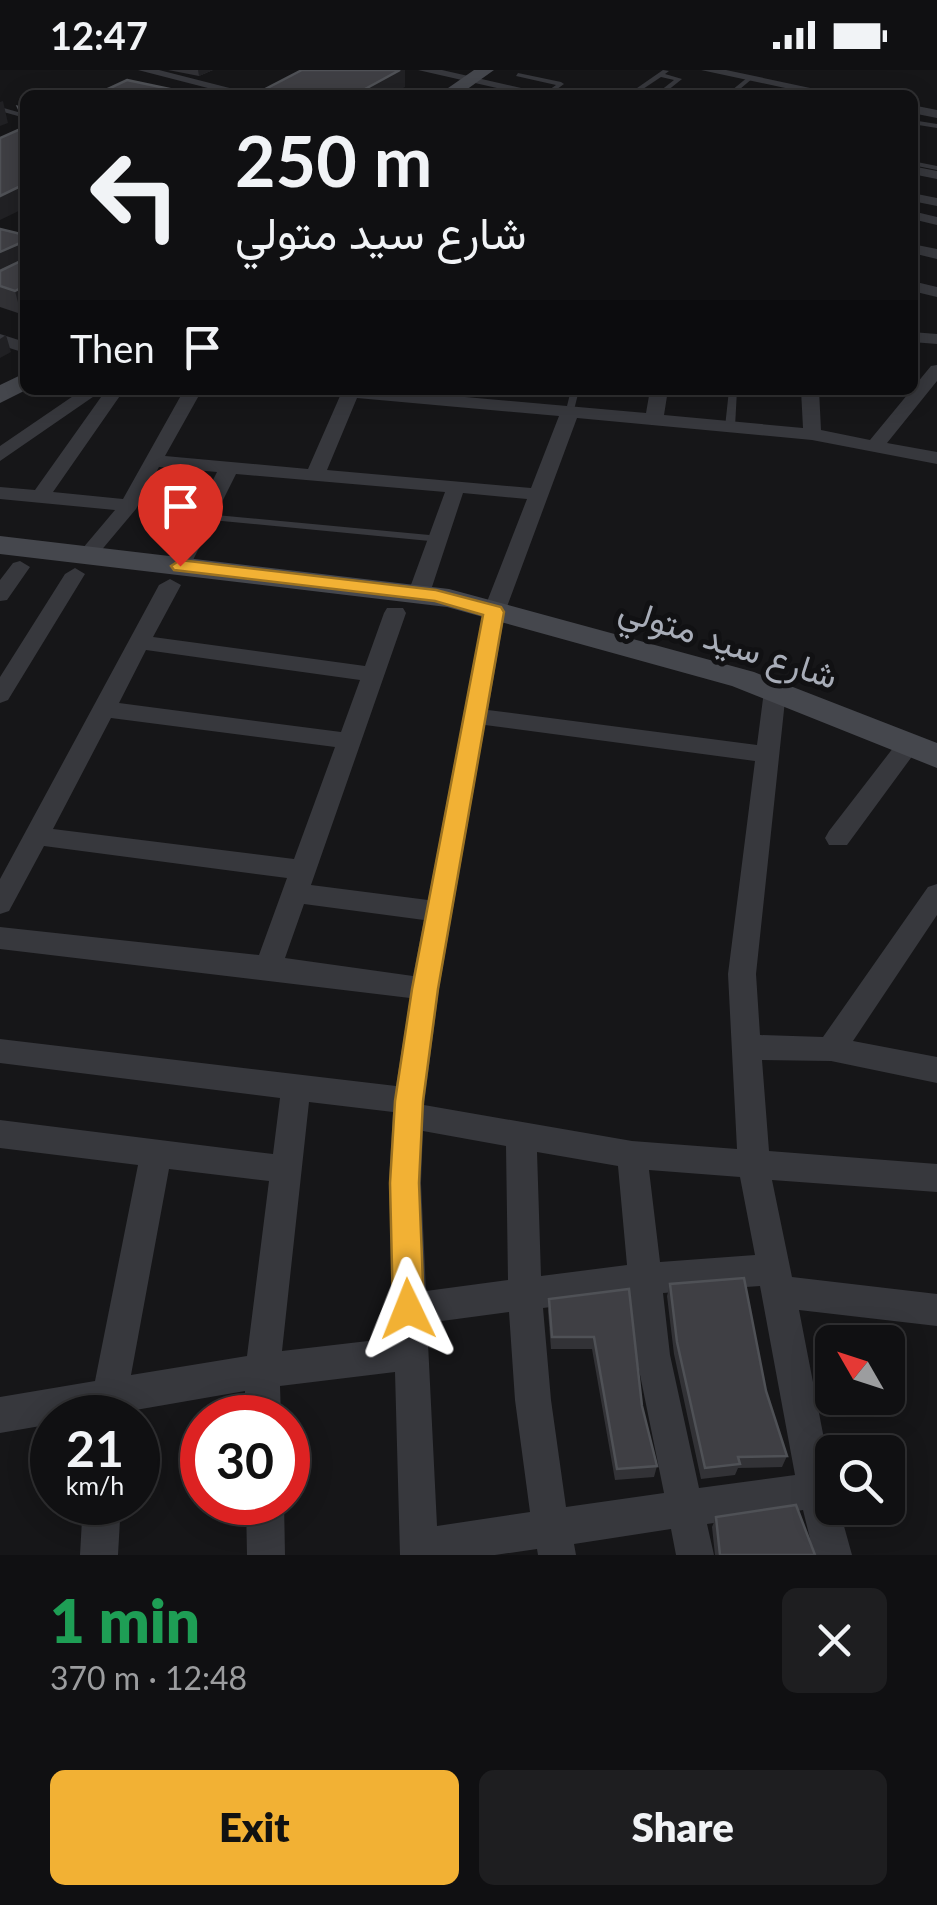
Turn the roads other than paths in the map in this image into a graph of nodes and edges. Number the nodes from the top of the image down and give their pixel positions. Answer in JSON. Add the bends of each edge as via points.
{"nodes":[{"id":1,"x":144,"y":70,"type":"edge"},
{"id":2,"x":424,"y":70,"type":"edge"},
{"id":3,"x":707,"y":70,"type":"edge"},
{"id":4,"x":769,"y":70,"type":"edge"},
{"id":5,"x":665,"y":72,"type":"edge"},
{"id":6,"x":470,"y":74,"type":"edge"},
{"id":7,"x":518,"y":75,"type":"dead end"},
{"id":8,"x":754,"y":79,"type":"junction"},
{"id":9,"x":230,"y":90,"type":"edge"},
{"id":10,"x":439,"y":90,"type":"edge"},
{"id":11,"x":527,"y":90,"type":"edge"},
{"id":12,"x":552,"y":90,"type":"edge"},
{"id":13,"x":638,"y":90,"type":"edge"},
{"id":14,"x":665,"y":90,"type":"edge"},
{"id":15,"x":738,"y":90,"type":"edge"},
{"id":16,"x":793,"y":90,"type":"edge"},
{"id":17,"x":937,"y":370,"type":"edge"},
{"id":18,"x":918,"y":393,"type":"edge"},
{"id":19,"x":87,"y":395,"type":"edge"},
{"id":20,"x":112,"y":395,"type":"edge"},
{"id":21,"x":190,"y":395,"type":"edge"},
{"id":22,"x":349,"y":395,"type":"edge"},
{"id":23,"x":421,"y":395,"type":"edge"},
{"id":24,"x":574,"y":395,"type":"edge"},
{"id":25,"x":658,"y":395,"type":"edge"},
{"id":26,"x":733,"y":395,"type":"edge"},
{"id":27,"x":810,"y":395,"type":"edge"},
{"id":28,"x":916,"y":395,"type":"edge"},
{"id":29,"x":506,"y":399,"type":"edge"},
{"id":30,"x":569,"y":414,"type":"junction"},
{"id":31,"x":654,"y":421,"type":"junction"},
{"id":32,"x":730,"y":428,"type":"junction"},
{"id":33,"x":812,"y":434,"type":"junction"},
{"id":34,"x":877,"y":443,"type":"junction"},
{"id":35,"x":0,"y":454,"type":"edge"},
{"id":36,"x":937,"y":458,"type":"edge"},
{"id":37,"x":153,"y":462,"type":"junction"},
{"id":38,"x":229,"y":468,"type":"junction"},
{"id":39,"x":314,"y":475,"type":"junction"},
{"id":40,"x":456,"y":487,"type":"junction"},
{"id":41,"x":0,"y":492,"type":"edge"},
{"id":42,"x":538,"y":494,"type":"junction"},
{"id":43,"x":39,"y":499,"type":"junction"},
{"id":44,"x":129,"y":505,"type":"junction"},
{"id":45,"x":205,"y":517,"type":"junction"},
{"id":46,"x":440,"y":539,"type":"junction"},
{"id":47,"x":7,"y":559,"type":"edge"},
{"id":48,"x":81,"y":565,"type":"junction"},
{"id":49,"x":176,"y":576,"type":"junction"},
{"id":50,"x":419,"y":593,"type":"junction"},
{"id":51,"x":0,"y":595,"type":"edge"},
{"id":52,"x":394,"y":612,"type":"junction"},
{"id":53,"x":494,"y":612,"type":"junction"},
{"id":54,"x":140,"y":642,"type":"junction"},
{"id":55,"x":372,"y":674,"type":"junction"},
{"id":56,"x":775,"y":691,"type":"junction"},
{"id":57,"x":0,"y":695,"type":"edge"},
{"id":58,"x":104,"y":709,"type":"junction"},
{"id":59,"x":476,"y":716,"type":"junction"},
{"id":60,"x":350,"y":741,"type":"junction"},
{"id":61,"x":923,"y":751,"type":"edge"},
{"id":62,"x":768,"y":755,"type":"junction"},
{"id":63,"x":36,"y":836,"type":"junction"},
{"id":64,"x":838,"y":838,"type":"dead end"},
{"id":65,"x":299,"y":882,"type":"junction"},
{"id":66,"x":937,"y":894,"type":"edge"},
{"id":67,"x":0,"y":904,"type":"edge"},
{"id":68,"x":440,"y":912,"type":"junction"},
{"id":69,"x":0,"y":938,"type":"edge"},
{"id":70,"x":268,"y":967,"type":"junction"},
{"id":71,"x":425,"y":989,"type":"junction"},
{"id":72,"x":746,"y":1046,"type":"junction"},
{"id":73,"x":831,"y":1048,"type":"junction"},
{"id":74,"x":0,"y":1052,"type":"edge"},
{"id":75,"x":937,"y":1070,"type":"edge"},
{"id":76,"x":296,"y":1088,"type":"junction"},
{"id":77,"x":408,"y":1108,"type":"junction"},
{"id":78,"x":0,"y":1134,"type":"edge"},
{"id":79,"x":521,"y":1138,"type":"junction"},
{"id":80,"x":156,"y":1155,"type":"junction"},
{"id":81,"x":632,"y":1155,"type":"junction"},
{"id":82,"x":754,"y":1166,"type":"junction"},
{"id":83,"x":284,"y":1169,"type":"junction"},
{"id":84,"x":937,"y":1178,"type":"edge"},
{"id":85,"x":644,"y":1279,"type":"junction"},
{"id":86,"x":776,"y":1281,"type":"junction"},
{"id":87,"x":523,"y":1293,"type":"junction"},
{"id":88,"x":408,"y":1309,"type":"junction"},
{"id":89,"x":937,"y":1310,"type":"edge"},
{"id":90,"x":410,"y":1353,"type":"junction"},
{"id":91,"x":262,"y":1371,"type":"junction"},
{"id":92,"x":108,"y":1395,"type":"edge"},
{"id":93,"x":160,"y":1395,"type":"edge"},
{"id":94,"x":263,"y":1395,"type":"edge"},
{"id":95,"x":30,"y":1412,"type":"edge"},
{"id":96,"x":0,"y":1414,"type":"edge"},
{"id":97,"x":815,"y":1485,"type":"edge"},
{"id":98,"x":815,"y":1490,"type":"edge"},
{"id":99,"x":684,"y":1506,"type":"junction"},
{"id":100,"x":101,"y":1525,"type":"edge"},
{"id":101,"x":265,"y":1525,"type":"edge"},
{"id":102,"x":825,"y":1525,"type":"edge"},
{"id":103,"x":554,"y":1542,"type":"edge"},
{"id":104,"x":419,"y":1551,"type":"edge"},
{"id":105,"x":100,"y":1555,"type":"edge"},
{"id":106,"x":266,"y":1555,"type":"edge"},
{"id":107,"x":695,"y":1555,"type":"edge"},
{"id":108,"x":833,"y":1555,"type":"edge"}],
"edges":[{"from":1,"to":9,"type":"street"},
{"from":2,"to":6,"type":"street"},
{"from":3,"to":8,"type":"street"},
{"from":4,"to":8,"type":"street"},
{"from":5,"to":13,"type":"lane"},
{"from":5,"to":14,"type":"lane","via":[[679,79]]},
{"from":6,"to":10,"type":"street"},
{"from":6,"to":11,"type":"street"},
{"from":7,"to":12,"type":"lane","via":[[560,84]]},
{"from":8,"to":15,"type":"lane"},
{"from":8,"to":16,"type":"street"},
{"from":17,"to":18,"type":"street"},
{"from":19,"to":35,"type":"street"},
{"from":20,"to":43,"type":"street"},
{"from":21,"to":37,"type":"street"},
{"from":22,"to":39,"type":"street"},
{"from":23,"to":29,"type":"street"},
{"from":24,"to":30,"type":"lane"},
{"from":25,"to":31,"type":"street"},
{"from":26,"to":32,"type":"lane"},
{"from":27,"to":33,"type":"street"},
{"from":28,"to":34,"type":"street"},
{"from":29,"to":30,"type":"street"},
{"from":30,"to":31,"type":"street"},
{"from":30,"to":42,"type":"street"},
{"from":31,"to":32,"type":"street"},
{"from":32,"to":33,"type":"street"},
{"from":33,"to":34,"type":"street"},
{"from":34,"to":36,"type":"street"},
{"from":37,"to":38,"type":"street"},
{"from":37,"to":44,"type":"street"},
{"from":38,"to":39,"type":"street"},
{"from":38,"to":45,"type":"street"},
{"from":39,"to":40,"type":"street"},
{"from":40,"to":42,"type":"street"},
{"from":40,"to":46,"type":"street"},
{"from":41,"to":43,"type":"street"},
{"from":42,"to":53,"type":"street"},
{"from":43,"to":44,"type":"street"},
{"from":44,"to":48,"type":"street"},
{"from":45,"to":46,"type":"lane"},
{"from":45,"to":49,"type":"street"},
{"from":46,"to":50,"type":"street"},
{"from":47,"to":48,"type":"street","name":"شارع سيد متولي"},
{"from":47,"to":51,"type":"street"},
{"from":48,"to":49,"type":"street","name":"شارع سيد متولي"},
{"from":48,"to":57,"type":"street"},
{"from":49,"to":50,"type":"street","name":"شارع سيد متولي"},
{"from":49,"to":52,"type":"street","name":"شارع سيد متولي"},
{"from":49,"to":54,"type":"street"},
{"from":50,"to":53,"type":"street","name":"شارع سيد متولي"},
{"from":52,"to":53,"type":"street","name":"شارع سيد متولي","via":[[452,618]]},
{"from":52,"to":55,"type":"street"},
{"from":53,"to":56,"type":"street","name":"شارع سيد متولي"},
{"from":53,"to":59,"type":"street"},
{"from":54,"to":55,"type":"street"},
{"from":54,"to":58,"type":"street"},
{"from":55,"to":60,"type":"street"},
{"from":56,"to":61,"type":"street","name":"شارع سيد متولي"},
{"from":56,"to":62,"type":"street"},
{"from":58,"to":60,"type":"street"},
{"from":58,"to":63,"type":"street"},
{"from":59,"to":62,"type":"street"},
{"from":59,"to":68,"type":"street"},
{"from":60,"to":65,"type":"street"},
{"from":61,"to":64,"type":"street"},
{"from":62,"to":72,"type":"street","via":[[742,974]]},
{"from":63,"to":65,"type":"street"},
{"from":63,"to":67,"type":"street"},
{"from":65,"to":68,"type":"street"},
{"from":65,"to":70,"type":"street"},
{"from":66,"to":73,"type":"street"},
{"from":68,"to":71,"type":"street"},
{"from":69,"to":70,"type":"street"},
{"from":70,"to":71,"type":"street"},
{"from":71,"to":77,"type":"street"},
{"from":72,"to":73,"type":"street"},
{"from":72,"to":82,"type":"street"},
{"from":73,"to":75,"type":"street"},
{"from":74,"to":76,"type":"street"},
{"from":76,"to":77,"type":"street"},
{"from":76,"to":83,"type":"street"},
{"from":77,"to":79,"type":"street"},
{"from":77,"to":88,"type":"street"},
{"from":78,"to":80,"type":"street"},
{"from":79,"to":81,"type":"street"},
{"from":79,"to":87,"type":"street"},
{"from":80,"to":83,"type":"street"},
{"from":80,"to":92,"type":"street"},
{"from":81,"to":82,"type":"street"},
{"from":81,"to":85,"type":"street"},
{"from":82,"to":84,"type":"street"},
{"from":82,"to":86,"type":"street"},
{"from":83,"to":91,"type":"street"},
{"from":85,"to":86,"type":"street"},
{"from":85,"to":87,"type":"street"},
{"from":85,"to":99,"type":"street"},
{"from":86,"to":89,"type":"street"},
{"from":86,"to":97,"type":"street"},
{"from":87,"to":88,"type":"street"},
{"from":87,"to":103,"type":"street","via":[[530,1390]]},
{"from":88,"to":90,"type":"street"},
{"from":90,"to":91,"type":"street"},
{"from":90,"to":104,"type":"street"},
{"from":91,"to":93,"type":"street"},
{"from":91,"to":94,"type":"street"},
{"from":95,"to":96,"type":"street"},
{"from":98,"to":99,"type":"street"},
{"from":99,"to":103,"type":"street"},
{"from":99,"to":107,"type":"street"},
{"from":100,"to":105,"type":"street"},
{"from":101,"to":106,"type":"street"},
{"from":102,"to":108,"type":"street"},
{"from":103,"to":104,"type":"street"}]}
